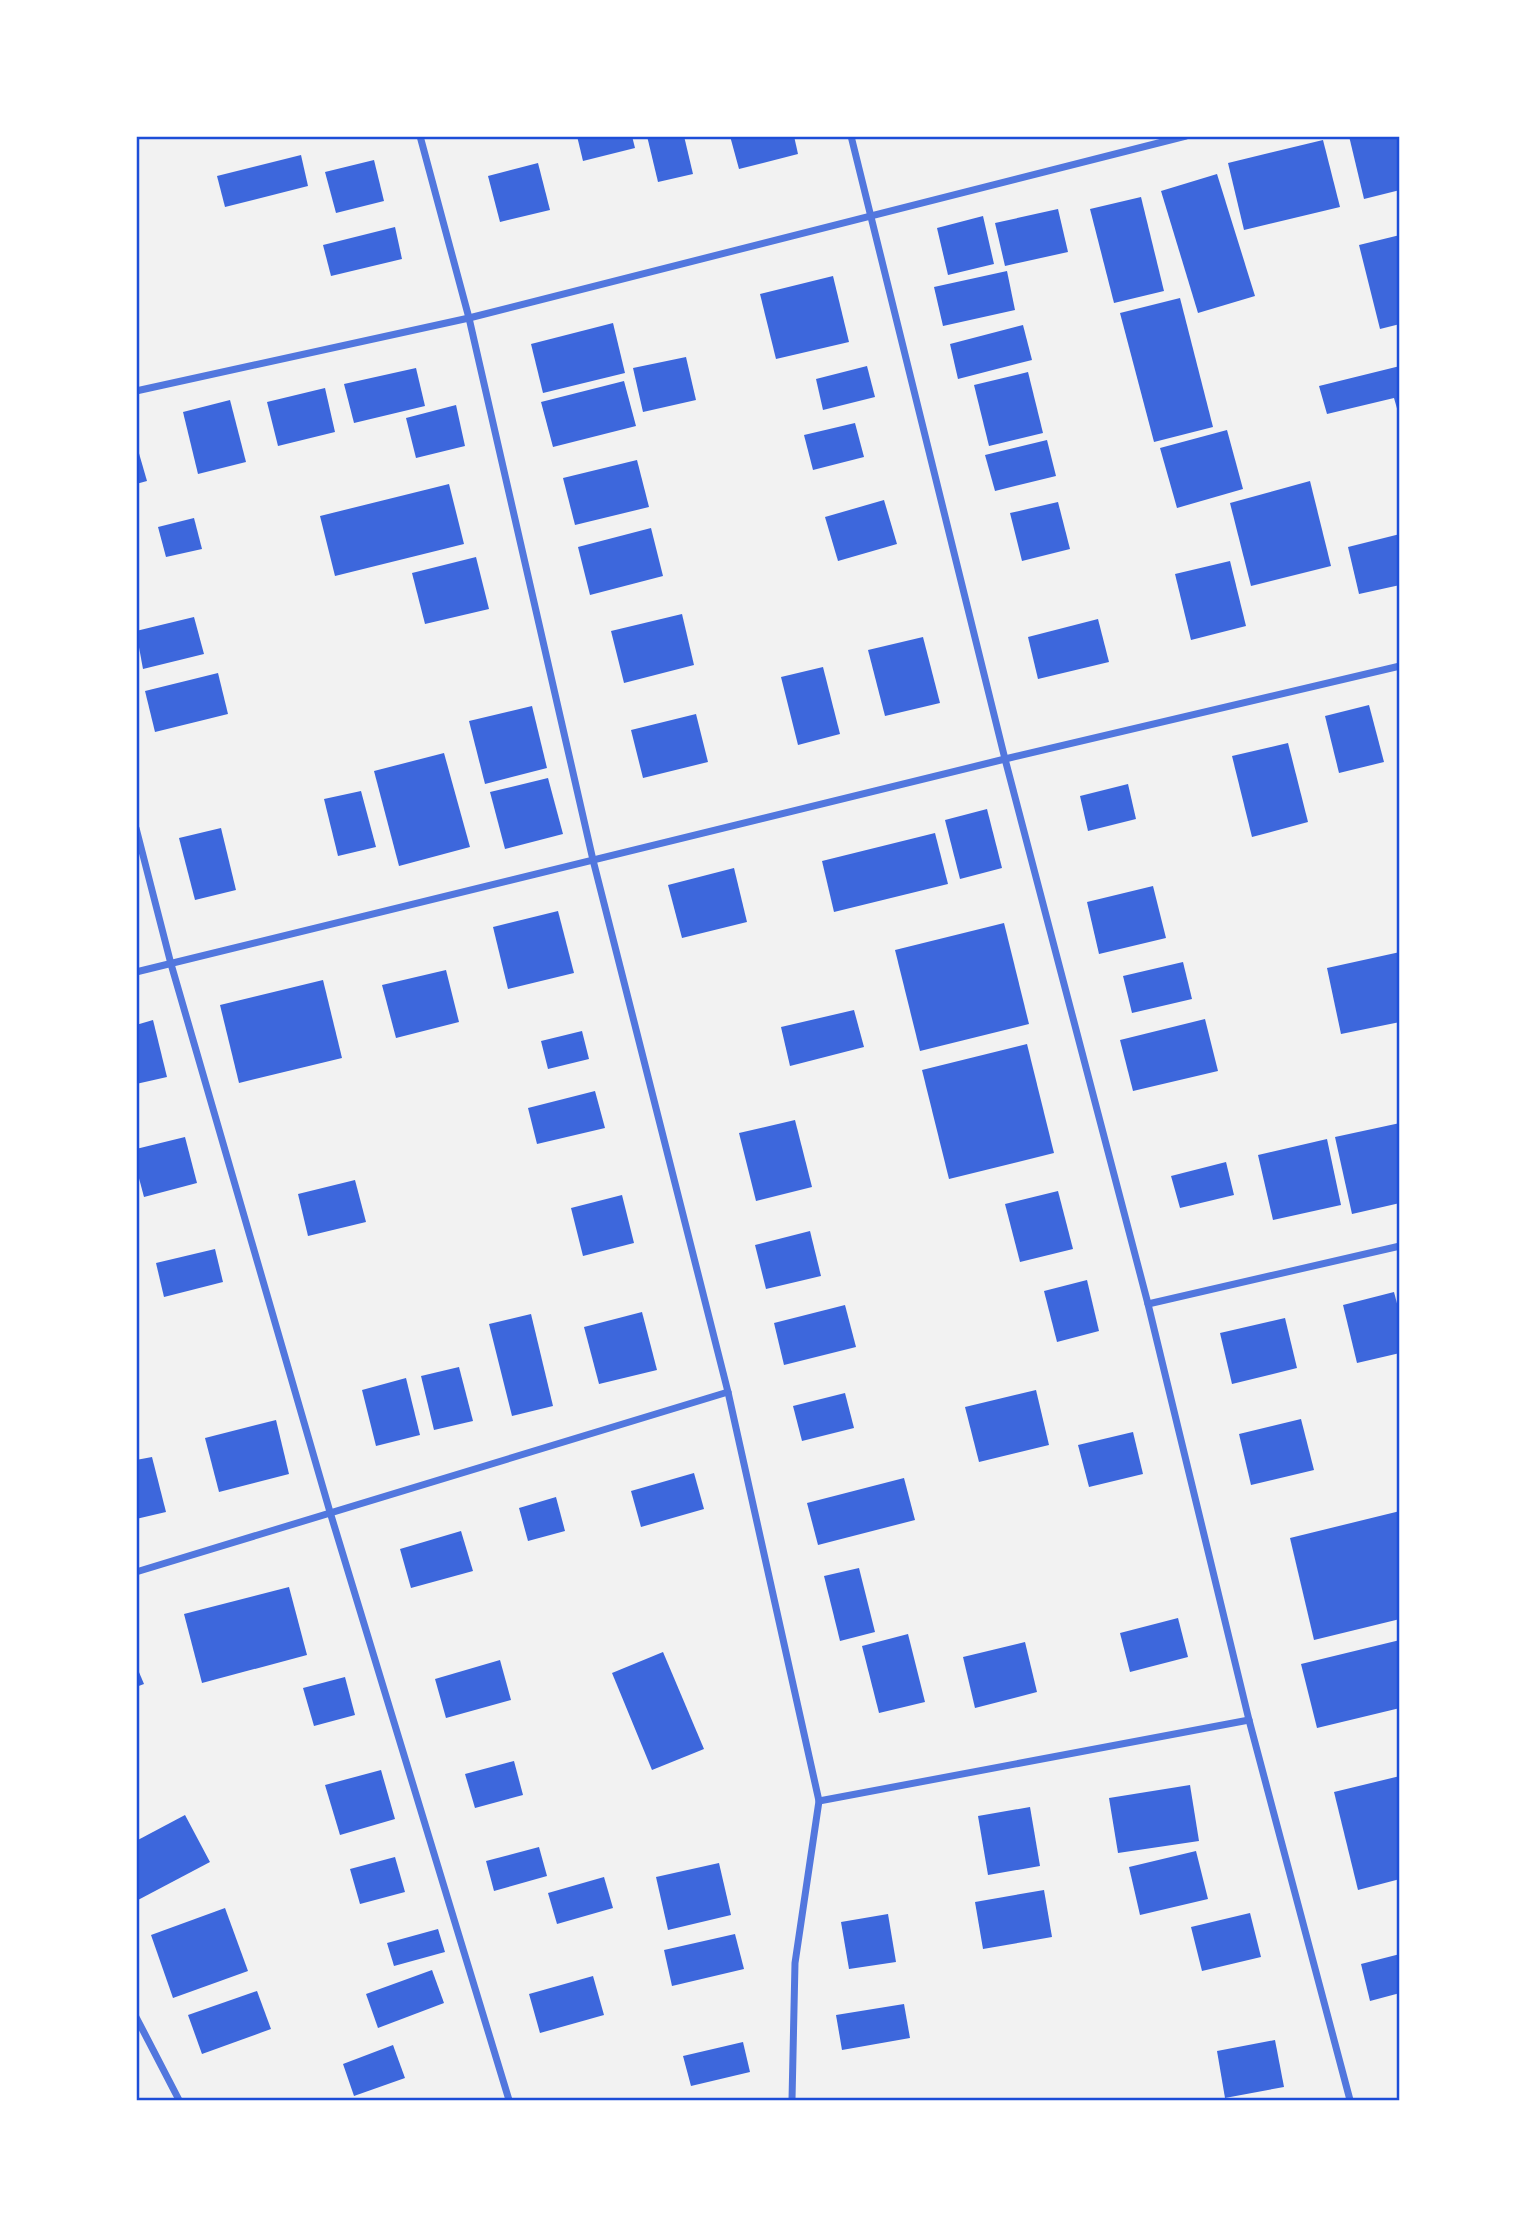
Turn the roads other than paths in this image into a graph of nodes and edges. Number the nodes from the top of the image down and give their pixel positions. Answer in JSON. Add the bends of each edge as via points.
{"nodes":[{"id":1,"x":420,"y":136,"type":"edge"},
{"id":2,"x":851,"y":136,"type":"edge"},
{"id":3,"x":1186,"y":136,"type":"edge"},
{"id":4,"x":871,"y":216,"type":"junction"},
{"id":5,"x":469,"y":318,"type":"junction"},
{"id":6,"x":136,"y":391,"type":"edge"},
{"id":7,"x":1399,"y":666,"type":"edge"},
{"id":8,"x":1005,"y":759,"type":"junction"},
{"id":9,"x":136,"y":828,"type":"edge"},
{"id":10,"x":593,"y":860,"type":"junction"},
{"id":11,"x":171,"y":964,"type":"junction"},
{"id":12,"x":136,"y":972,"type":"edge"},
{"id":13,"x":1399,"y":1246,"type":"edge"},
{"id":14,"x":1148,"y":1304,"type":"junction"},
{"id":15,"x":728,"y":1392,"type":"junction"},
{"id":16,"x":330,"y":1512,"type":"junction"},
{"id":17,"x":136,"y":1572,"type":"edge"},
{"id":18,"x":1249,"y":1720,"type":"junction"},
{"id":19,"x":819,"y":1801,"type":"junction"},
{"id":20,"x":136,"y":2017,"type":"edge"},
{"id":21,"x":179,"y":2101,"type":"edge"},
{"id":22,"x":509,"y":2101,"type":"edge"},
{"id":23,"x":792,"y":2101,"type":"edge"},
{"id":24,"x":1350,"y":2101,"type":"edge"}],
"edges":[{"from":1,"to":5,"type":"street"},
{"from":2,"to":4,"type":"street"},
{"from":3,"to":4,"type":"street"},
{"from":4,"to":5,"type":"street"},
{"from":4,"to":8,"type":"street"},
{"from":5,"to":6,"type":"street"},
{"from":5,"to":10,"type":"street"},
{"from":7,"to":8,"type":"street"},
{"from":8,"to":10,"type":"street"},
{"from":8,"to":14,"type":"street"},
{"from":9,"to":11,"type":"street"},
{"from":10,"to":11,"type":"street"},
{"from":10,"to":15,"type":"street"},
{"from":11,"to":12,"type":"street"},
{"from":11,"to":16,"type":"street"},
{"from":13,"to":14,"type":"street"},
{"from":14,"to":18,"type":"street"},
{"from":15,"to":16,"type":"street"},
{"from":15,"to":19,"type":"street"},
{"from":16,"to":17,"type":"street"},
{"from":16,"to":22,"type":"street"},
{"from":18,"to":19,"type":"street"},
{"from":18,"to":24,"type":"street"},
{"from":19,"to":23,"type":"street","via":[[795,1963]]},
{"from":20,"to":21,"type":"street"}]}
